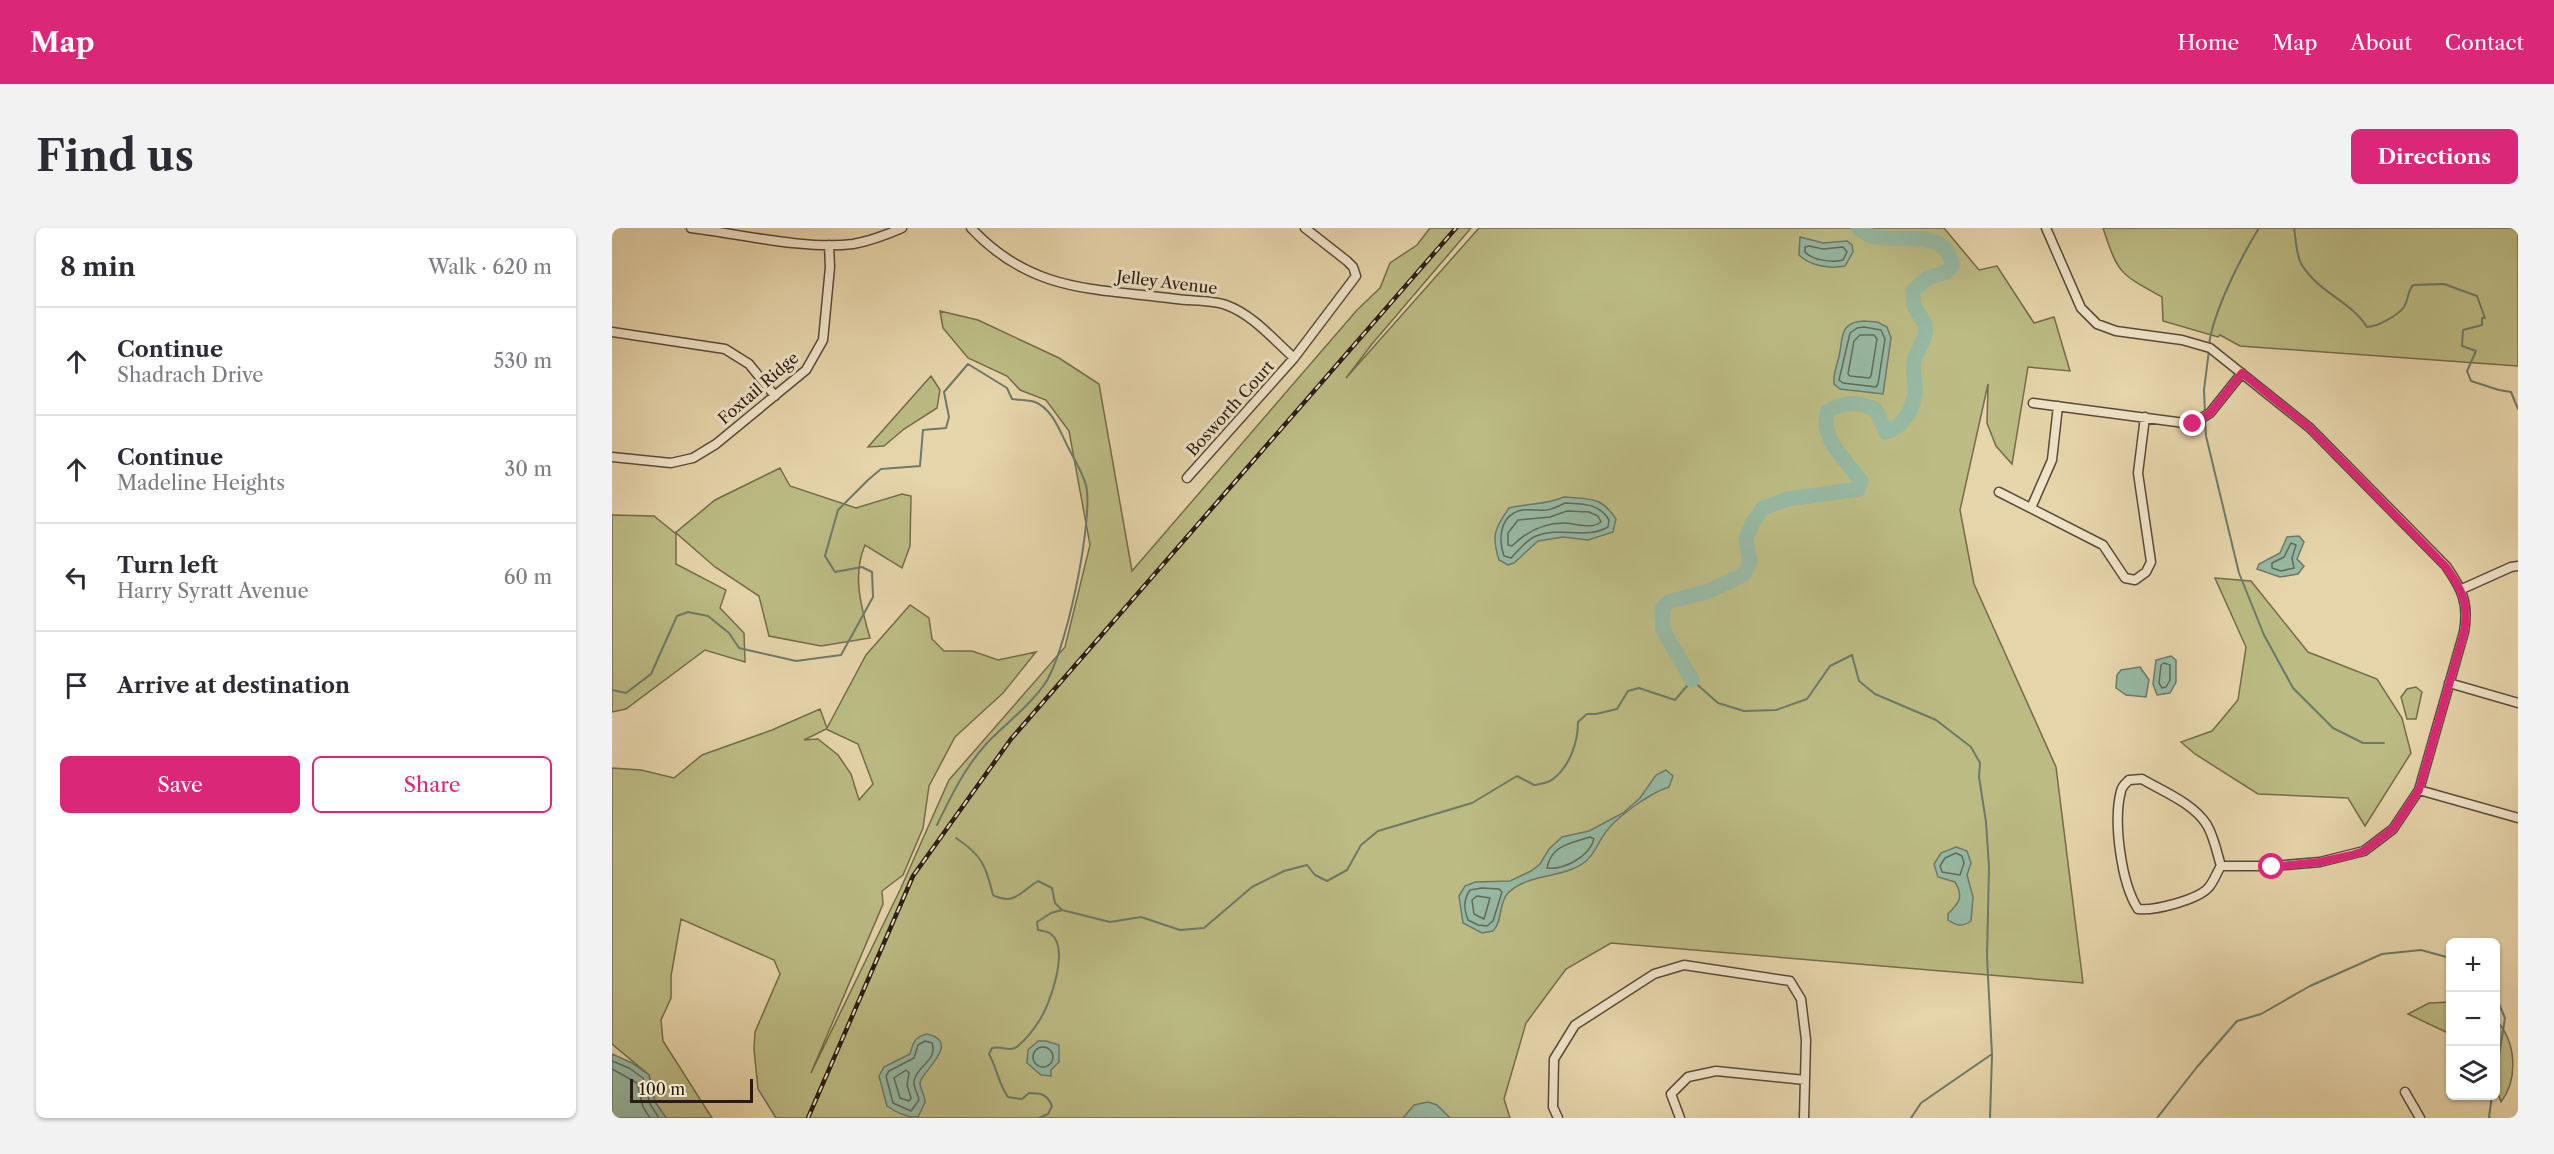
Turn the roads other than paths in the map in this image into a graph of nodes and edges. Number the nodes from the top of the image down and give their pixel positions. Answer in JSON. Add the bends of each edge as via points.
{"nodes":[{"id":1,"x":691,"y":228,"type":"edge"},
{"id":2,"x":902,"y":228,"type":"edge"},
{"id":3,"x":971,"y":228,"type":"edge"},
{"id":4,"x":1305,"y":228,"type":"edge"},
{"id":5,"x":2046,"y":228,"type":"edge"},
{"id":6,"x":829,"y":245,"type":"junction"},
{"id":7,"x":612,"y":332,"type":"edge"},
{"id":8,"x":1294,"y":357,"type":"junction"},
{"id":9,"x":2242,"y":373,"type":"junction"},
{"id":10,"x":775,"y":396,"type":"junction"},
{"id":11,"x":2033,"y":403,"type":"dead end"},
{"id":12,"x":2058,"y":406,"type":"junction"},
{"id":13,"x":2145,"y":417,"type":"junction"},
{"id":14,"x":612,"y":457,"type":"edge"},
{"id":15,"x":1187,"y":478,"type":"dead end"},
{"id":16,"x":1999,"y":492,"type":"dead end"},
{"id":17,"x":2031,"y":508,"type":"junction"},
{"id":18,"x":2518,"y":566,"type":"edge"},
{"id":19,"x":2462,"y":589,"type":"junction"},
{"id":20,"x":2449,"y":683,"type":"junction"},
{"id":21,"x":2518,"y":703,"type":"edge"},
{"id":22,"x":2419,"y":790,"type":"junction"},
{"id":23,"x":2518,"y":818,"type":"edge"},
{"id":24,"x":2221,"y":866,"type":"junction"},
{"id":25,"x":1805,"y":1080,"type":"junction"},
{"id":26,"x":2405,"y":1092,"type":"dead end"},
{"id":27,"x":1558,"y":1118,"type":"edge"},
{"id":28,"x":1680,"y":1118,"type":"edge"},
{"id":29,"x":1804,"y":1118,"type":"edge"},
{"id":30,"x":2420,"y":1118,"type":"edge"}],
"edges":[{"from":1,"to":6,"type":"street"},
{"from":2,"to":6,"type":"street","via":[[853,244]]},
{"from":3,"to":8,"type":"street","name":"Jelley Avenue","via":[[1006,261],[1058,283],[1224,304],[1260,327]]},
{"from":4,"to":8,"type":"street","via":[[1347,261],[1356,276]]},
{"from":5,"to":9,"type":"street","via":[[2081,308],[2097,324],[2210,348]]},
{"from":6,"to":10,"type":"street","name":"Foxtail Ridge","via":[[823,340],[806,370]]},
{"from":7,"to":10,"type":"street","via":[[725,349],[749,364]]},
{"from":8,"to":15,"type":"street","name":"Bosworth Court"},
{"from":9,"to":13,"type":"street","via":[[2210,413],[2193,424]]},
{"from":9,"to":19,"type":"street","via":[[2310,428],[2445,566]]},
{"from":10,"to":14,"type":"street","name":"Foxtail Ridge","via":[[693,458],[671,464]]},
{"from":11,"to":12,"type":"street"},
{"from":12,"to":13,"type":"street"},
{"from":12,"to":17,"type":"street","via":[[2052,460]]},
{"from":13,"to":17,"type":"street","via":[[2138,473],[2151,562],[2146,572],[2135,580],[2125,578],[2103,545]]},
{"from":16,"to":17,"type":"street"},
{"from":18,"to":19,"type":"street"},
{"from":19,"to":20,"type":"street","via":[[2467,615]]},
{"from":20,"to":21,"type":"street"},
{"from":20,"to":22,"type":"street"},
{"from":22,"to":23,"type":"street"},
{"from":22,"to":24,"type":"street","via":[[2393,829],[2364,851],[2320,862],[2272,867]]},
{"from":24,"to":24,"type":"street","via":[[2208,827],[2184,803],[2142,779],[2129,780],[2121,788],[2117,836],[2132,899],[2138,909],[2149,910],[2196,896],[2209,887]]},
{"from":25,"to":27,"type":"street","via":[[1802,999],[1790,981],[1684,965],[1654,974],[1575,1025],[1554,1059],[1553,1107]]},
{"from":25,"to":28,"type":"street","via":[[1716,1071],[1688,1077],[1671,1094]]},
{"from":25,"to":29,"type":"street"},
{"from":26,"to":30,"type":"street"}]}
